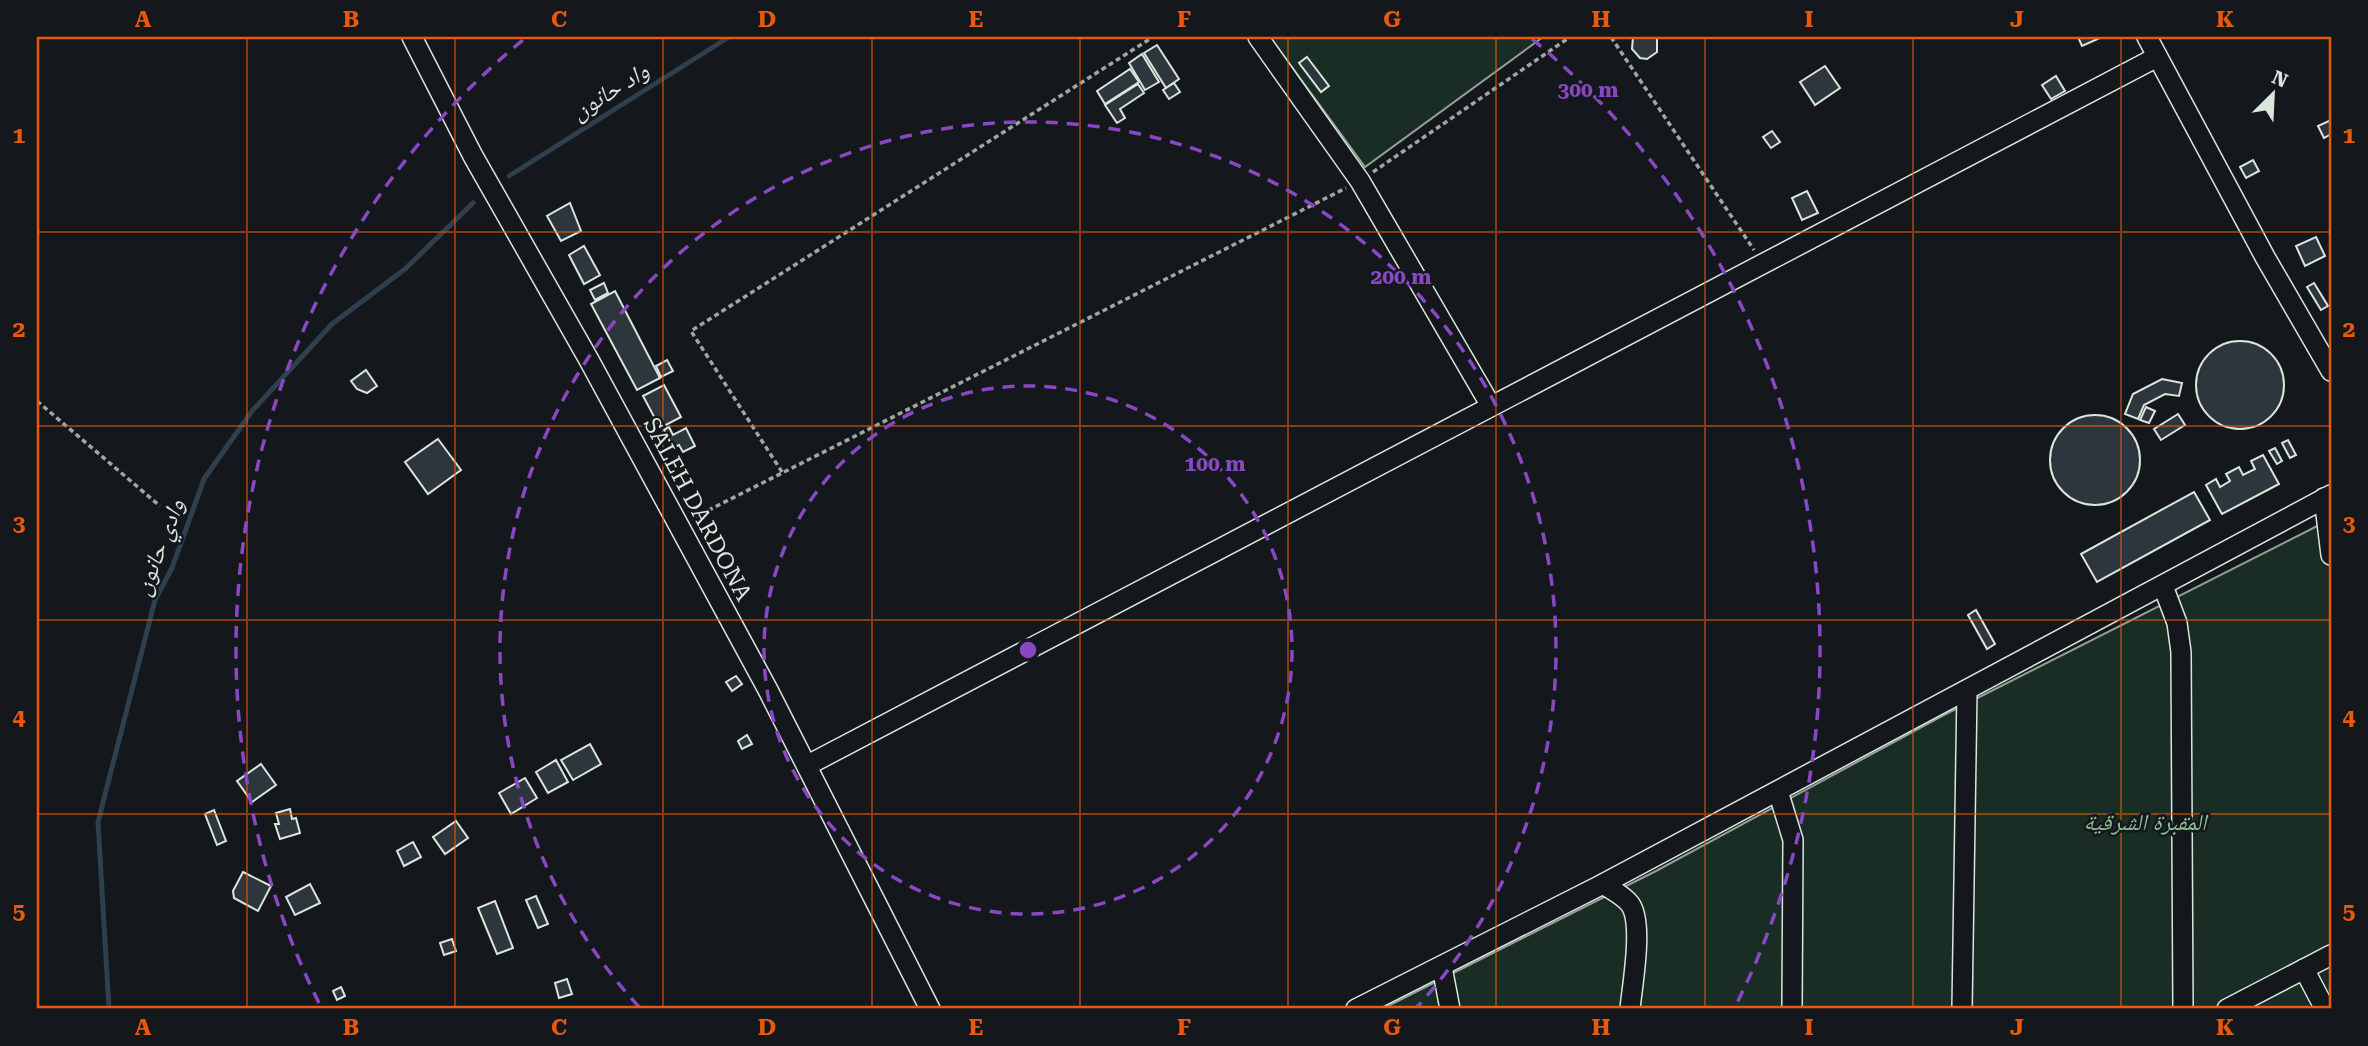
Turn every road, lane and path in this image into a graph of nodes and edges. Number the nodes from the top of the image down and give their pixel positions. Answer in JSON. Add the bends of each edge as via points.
{"nodes":[{"id":1,"x":412,"y":37,"type":"edge"},
{"id":2,"x":1153,"y":37,"type":"edge"},
{"id":3,"x":1258,"y":37,"type":"edge"},
{"id":4,"x":1570,"y":37,"type":"edge"},
{"id":5,"x":1611,"y":37,"type":"edge"},
{"id":6,"x":2147,"y":37,"type":"edge"},
{"id":7,"x":2157,"y":58,"type":"junction"},
{"id":8,"x":1360,"y":181,"type":"junction"},
{"id":9,"x":1763,"y":264,"type":"junction"},
{"id":10,"x":2331,"y":371,"type":"edge"},
{"id":11,"x":37,"y":401,"type":"edge"},
{"id":12,"x":1491,"y":406,"type":"junction"},
{"id":13,"x":782,"y":473,"type":"junction"},
{"id":14,"x":2328,"y":496,"type":"edge"},
{"id":15,"x":160,"y":506,"type":"dead end"},
{"id":16,"x":679,"y":525,"type":"junction"},
{"id":17,"x":2331,"y":555,"type":"edge"},
{"id":18,"x":2163,"y":586,"type":"junction"},
{"id":19,"x":1967,"y":690,"type":"junction"},
{"id":20,"x":808,"y":765,"type":"junction"},
{"id":21,"x":1777,"y":791,"type":"junction"},
{"id":22,"x":1603,"y":884,"type":"junction"},
{"id":23,"x":2331,"y":955,"type":"edge"},
{"id":24,"x":1442,"y":967,"type":"junction"},
{"id":25,"x":2304,"y":969,"type":"junction"},
{"id":26,"x":930,"y":1009,"type":"edge"},
{"id":27,"x":1356,"y":1009,"type":"edge"},
{"id":28,"x":1450,"y":1009,"type":"edge"},
{"id":29,"x":1630,"y":1009,"type":"edge"},
{"id":30,"x":1792,"y":1009,"type":"edge"},
{"id":31,"x":1962,"y":1009,"type":"edge"},
{"id":32,"x":2183,"y":1009,"type":"edge"},
{"id":33,"x":2227,"y":1009,"type":"edge"},
{"id":34,"x":2325,"y":1009,"type":"edge"}],
"edges":[{"from":1,"to":16,"type":"street","name":"SALEH DARDONA"},
{"from":2,"to":13,"type":"path","via":[[691,331]]},
{"from":3,"to":8,"type":"street"},
{"from":4,"to":8,"type":"path"},
{"from":5,"to":9,"type":"path"},
{"from":6,"to":7,"type":"street"},
{"from":7,"to":9,"type":"street"},
{"from":7,"to":10,"type":"street"},
{"from":8,"to":12,"type":"street"},
{"from":8,"to":13,"type":"path"},
{"from":9,"to":12,"type":"street"},
{"from":11,"to":15,"type":"path"},
{"from":12,"to":20,"type":"street"},
{"from":13,"to":16,"type":"path"},
{"from":14,"to":17,"type":"street"},
{"from":14,"to":18,"type":"street"},
{"from":16,"to":20,"type":"street","name":"SALEH DARDONA"},
{"from":18,"to":19,"type":"street"},
{"from":18,"to":32,"type":"street","via":[[2177,623],[2181,652]]},
{"from":19,"to":21,"type":"street"},
{"from":19,"to":31,"type":"street"},
{"from":20,"to":26,"type":"street","name":"SALEH DARDONA"},
{"from":21,"to":22,"type":"street"},
{"from":21,"to":30,"type":"street","via":[[1793,840]]},
{"from":22,"to":24,"type":"street"},
{"from":22,"to":29,"type":"street","via":[[1629,902],[1634,911]]},
{"from":23,"to":25,"type":"street"},
{"from":24,"to":27,"type":"street"},
{"from":24,"to":28,"type":"street"},
{"from":25,"to":33,"type":"street"},
{"from":25,"to":34,"type":"street"}]}
